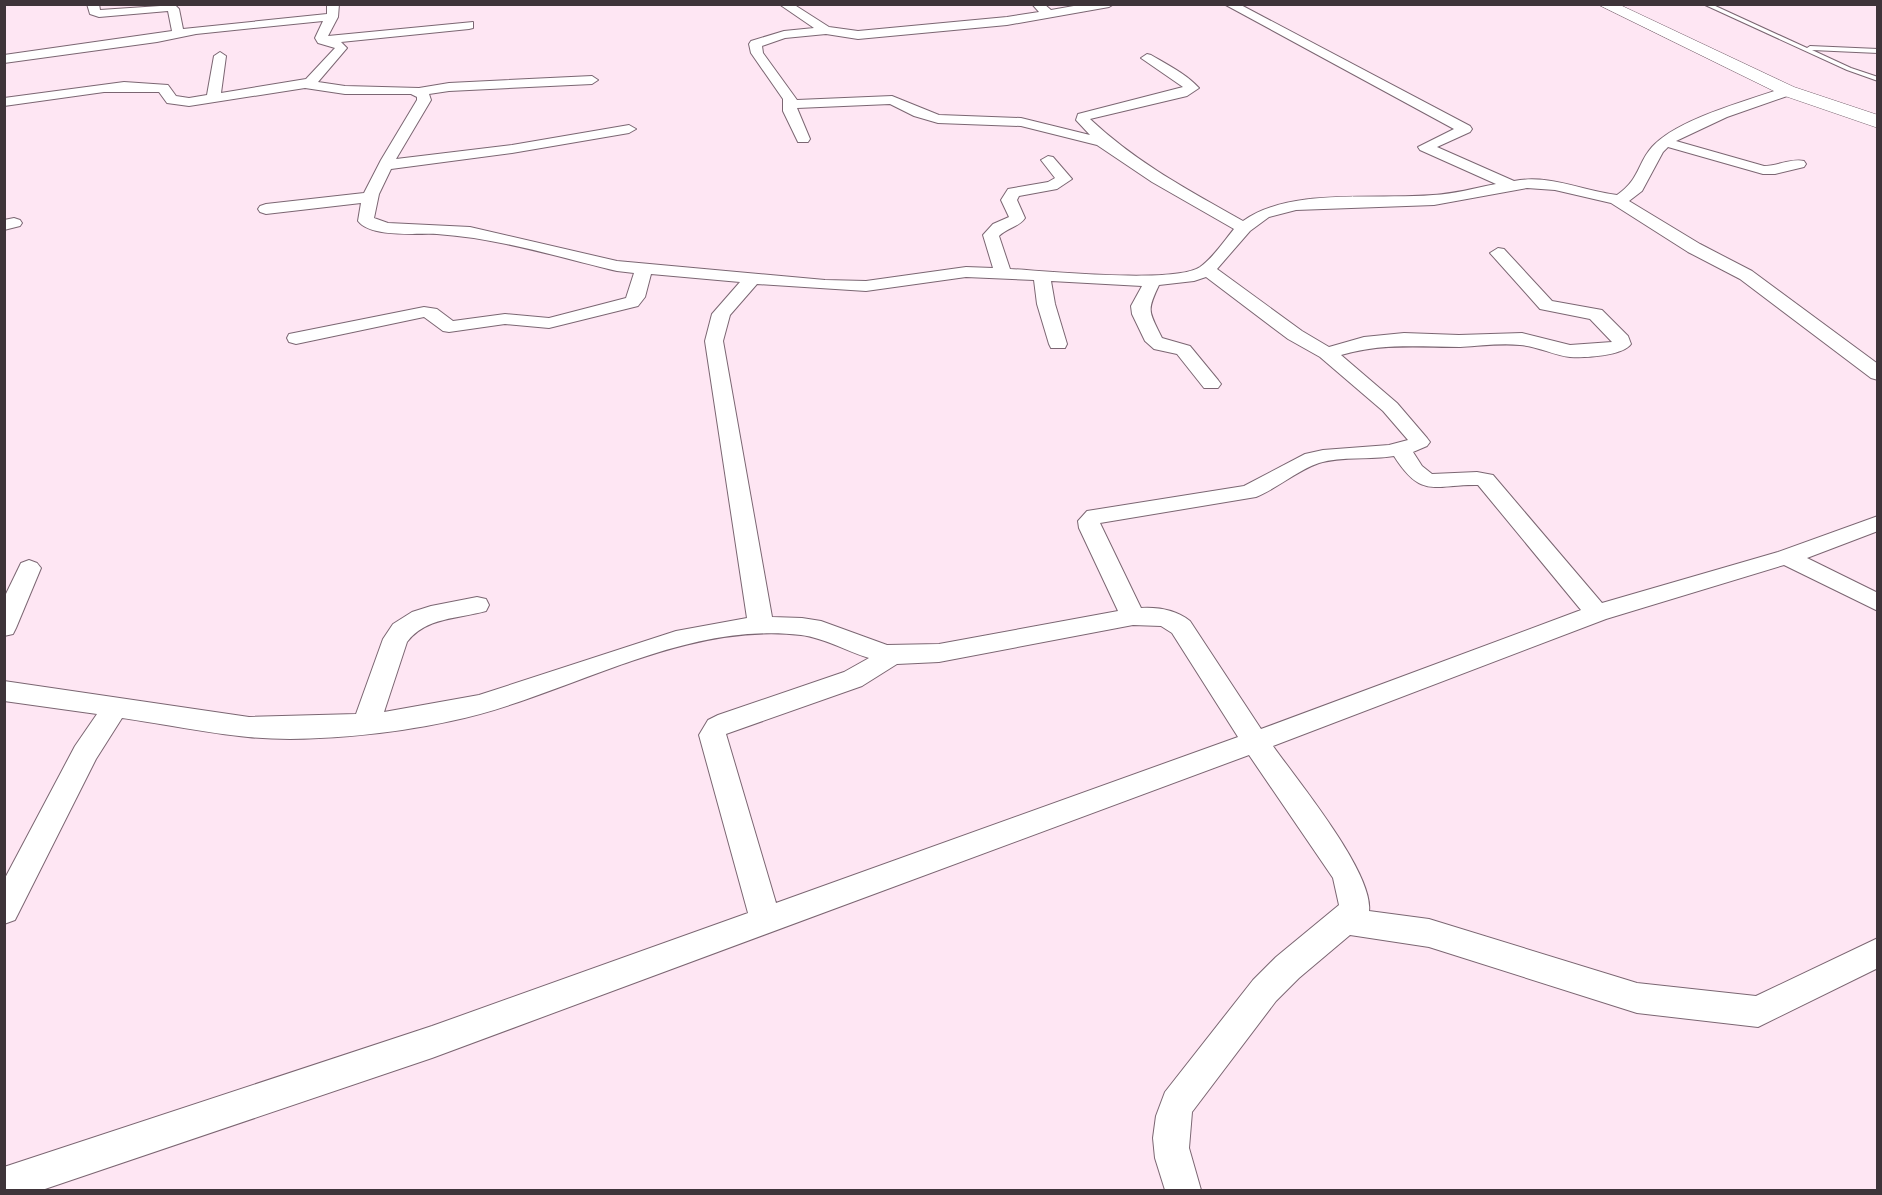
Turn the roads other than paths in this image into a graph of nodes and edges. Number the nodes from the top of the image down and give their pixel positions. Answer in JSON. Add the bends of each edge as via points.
{"nodes":[{"id":1,"x":93,"y":4,"type":"edge"},
{"id":2,"x":784,"y":4,"type":"edge"},
{"id":3,"x":1037,"y":4,"type":"edge"},
{"id":4,"x":1109,"y":4,"type":"edge"},
{"id":5,"x":1229,"y":4,"type":"edge"},
{"id":6,"x":1604,"y":4,"type":"edge"},
{"id":7,"x":1705,"y":4,"type":"edge"},
{"id":8,"x":145,"y":7,"type":"edge"},
{"id":9,"x":334,"y":8,"type":"edge"},
{"id":10,"x":1048,"y":14,"type":"junction"},
{"id":11,"x":469,"y":25,"type":"dead end"},
{"id":12,"x":826,"y":30,"type":"junction"},
{"id":13,"x":178,"y":34,"type":"junction"},
{"id":14,"x":322,"y":40,"type":"junction"},
{"id":15,"x":1802,"y":48,"type":"junction"},
{"id":16,"x":1878,"y":51,"type":"edge"},
{"id":17,"x":220,"y":56,"type":"dead end"},
{"id":18,"x":1147,"y":58,"type":"dead end"},
{"id":19,"x":4,"y":59,"type":"edge"},
{"id":20,"x":1878,"y":79,"type":"edge"},
{"id":21,"x":592,"y":80,"type":"dead end"},
{"id":22,"x":305,"y":84,"type":"junction"},
{"id":23,"x":1788,"y":91,"type":"junction"},
{"id":24,"x":420,"y":92,"type":"junction"},
{"id":25,"x":213,"y":99,"type":"junction"},
{"id":26,"x":4,"y":102,"type":"edge"},
{"id":27,"x":790,"y":104,"type":"junction"},
{"id":28,"x":1878,"y":122,"type":"edge"},
{"id":29,"x":629,"y":129,"type":"dead end"},
{"id":30,"x":802,"y":139,"type":"dead end"},
{"id":31,"x":1665,"y":142,"type":"junction"},
{"id":32,"x":1109,"y":144,"type":"junction"},
{"id":33,"x":1048,"y":160,"type":"dead end"},
{"id":34,"x":1799,"y":164,"type":"dead end"},
{"id":35,"x":386,"y":165,"type":"junction"},
{"id":36,"x":1511,"y":185,"type":"junction"},
{"id":37,"x":370,"y":197,"type":"junction"},
{"id":38,"x":1616,"y":200,"type":"junction"},
{"id":39,"x":266,"y":209,"type":"dead end"},
{"id":40,"x":1244,"y":228,"type":"junction"},
{"id":41,"x":1498,"y":253,"type":"dead end"},
{"id":42,"x":644,"y":269,"type":"junction"},
{"id":43,"x":1208,"y":270,"type":"junction"},
{"id":44,"x":1004,"y":274,"type":"junction"},
{"id":45,"x":1042,"y":276,"type":"junction"},
{"id":46,"x":753,"y":278,"type":"junction"},
{"id":47,"x":1153,"y":281,"type":"junction"},
{"id":48,"x":296,"y":338,"type":"dead end"},
{"id":49,"x":1058,"y":344,"type":"dead end"},
{"id":50,"x":1327,"y":353,"type":"junction"},
{"id":51,"x":1878,"y":374,"type":"edge"},
{"id":52,"x":1211,"y":384,"type":"dead end"},
{"id":53,"x":1400,"y":449,"type":"junction"},
{"id":54,"x":1878,"y":523,"type":"edge"},
{"id":55,"x":1786,"y":557,"type":"junction"},
{"id":56,"x":29,"y":568,"type":"dead end"},
{"id":57,"x":1878,"y":603,"type":"edge"},
{"id":58,"x":477,"y":604,"type":"dead end"},
{"id":59,"x":1597,"y":613,"type":"junction"},
{"id":60,"x":1132,"y":616,"type":"junction"},
{"id":61,"x":761,"y":626,"type":"junction"},
{"id":62,"x":4,"y":628,"type":"edge"},
{"id":63,"x":893,"y":654,"type":"junction"},
{"id":64,"x":4,"y":692,"type":"edge"},
{"id":65,"x":114,"y":708,"type":"junction"},
{"id":66,"x":368,"y":722,"type":"junction"},
{"id":67,"x":1255,"y":742,"type":"junction"},
{"id":68,"x":4,"y":911,"type":"edge"},
{"id":69,"x":766,"y":921,"type":"junction"},
{"id":70,"x":1346,"y":921,"type":"junction"},
{"id":71,"x":1878,"y":952,"type":"edge"},
{"id":72,"x":4,"y":1185,"type":"edge"},
{"id":73,"x":1183,"y":1191,"type":"edge"}],
"edges":[{"from":1,"to":8,"type":"street","via":[[99,15]]},
{"from":2,"to":12,"type":"street"},
{"from":3,"to":10,"type":"street"},
{"from":4,"to":10,"type":"street"},
{"from":5,"to":36,"type":"street","via":[[1465,129],[1425,147]]},
{"from":6,"to":23,"type":"street"},
{"from":7,"to":15,"type":"lane"},
{"from":8,"to":13,"type":"street","via":[[173,9]]},
{"from":9,"to":13,"type":"street"},
{"from":9,"to":14,"type":"street"},
{"from":10,"to":12,"type":"street","via":[[882,34]]},
{"from":11,"to":14,"type":"street"},
{"from":12,"to":27,"type":"street","via":[[784,35],[755,44]]},
{"from":13,"to":19,"type":"street"},
{"from":14,"to":22,"type":"street","via":[[341,48]]},
{"from":15,"to":16,"type":"lane"},
{"from":15,"to":20,"type":"lane"},
{"from":17,"to":25,"type":"street"},
{"from":18,"to":32,"type":"street","via":[[1192,88],[1083,117]]},
{"from":21,"to":24,"type":"street"},
{"from":22,"to":24,"type":"street","via":[[345,90]]},
{"from":22,"to":25,"type":"street"},
{"from":23,"to":28,"type":"street"},
{"from":23,"to":31,"type":"street","via":[[1713,117]]},
{"from":24,"to":35,"type":"street","via":[[424,100]]},
{"from":25,"to":26,"type":"street","via":[[179,102],[172,100],[163,88],[147,87]]},
{"from":27,"to":30,"type":"street"},
{"from":27,"to":32,"type":"street","via":[[892,100],[938,119],[1021,122]]},
{"from":29,"to":35,"type":"street"},
{"from":31,"to":34,"type":"street","via":[[1763,170]]},
{"from":31,"to":38,"type":"street","via":[[1637,188]]},
{"from":32,"to":40,"type":"street","via":[[1157,179]]},
{"from":33,"to":44,"type":"street","via":[[1064,179],[1052,186],[1013,192],[1009,200],[1017,218],[993,230],[991,235]]},
{"from":35,"to":37,"type":"street"},
{"from":36,"to":38,"type":"street","via":[[1555,185]]},
{"from":36,"to":40,"type":"street","via":[[1434,200],[1295,205],[1263,214]]},
{"from":37,"to":39,"type":"street"},
{"from":37,"to":42,"type":"street","via":[[366,221],[378,227],[456,230],[584,260]]},
{"from":38,"to":51,"type":"street","via":[[1701,252],[1741,271]]},
{"from":40,"to":43,"type":"street"},
{"from":41,"to":50,"type":"street","via":[[1546,305],[1596,314],[1622,344],[1570,351],[1522,339],[1404,339],[1364,343]]},
{"from":42,"to":46,"type":"street"},
{"from":42,"to":48,"type":"street","via":[[632,302],[549,323],[505,319],[449,327],[432,313],[424,312]]},
{"from":43,"to":47,"type":"street","via":[[1194,276]]},
{"from":43,"to":50,"type":"street","via":[[1295,335]]},
{"from":44,"to":45,"type":"street"},
{"from":44,"to":46,"type":"street","via":[[953,272],[847,287]]},
{"from":45,"to":47,"type":"street"},
{"from":45,"to":49,"type":"street"},
{"from":46,"to":61,"type":"street","via":[[721,314],[714,341]]},
{"from":47,"to":52,"type":"street","via":[[1140,306],[1154,341],[1183,350]]},
{"from":50,"to":53,"type":"street","via":[[1390,407],[1419,442]]},
{"from":53,"to":59,"type":"street","via":[[1426,480],[1470,476],[1485,480]]},
{"from":53,"to":60,"type":"street","via":[[1309,458],[1259,489],[1095,516],[1089,521],[1090,528]]},
{"from":54,"to":55,"type":"street"},
{"from":55,"to":57,"type":"street"},
{"from":55,"to":59,"type":"street"},
{"from":56,"to":62,"type":"street"},
{"from":58,"to":66,"type":"street","via":[[432,615],[402,628]]},
{"from":59,"to":67,"type":"street"},
{"from":60,"to":63,"type":"street","via":[[939,653],[907,657]]},
{"from":60,"to":67,"type":"street","via":[[1165,617],[1181,627]]},
{"from":61,"to":63,"type":"street","via":[[820,630]]},
{"from":61,"to":66,"type":"street","via":[[711,633],[629,653],[480,705]]},
{"from":63,"to":69,"type":"street","via":[[853,679],[727,722],[712,735]]},
{"from":64,"to":65,"type":"street"},
{"from":65,"to":66,"type":"street","via":[[249,727]]},
{"from":65,"to":68,"type":"street","via":[[85,753]]},
{"from":67,"to":69,"type":"street"},
{"from":67,"to":70,"type":"street","via":[[1346,873],[1354,909]]},
{"from":69,"to":72,"type":"street","via":[[432,1042]]},
{"from":70,"to":71,"type":"street","via":[[1429,933],[1637,998],[1758,1011]]},
{"from":70,"to":73,"type":"street","via":[[1257,997],[1177,1104],[1170,1148]]}]}
